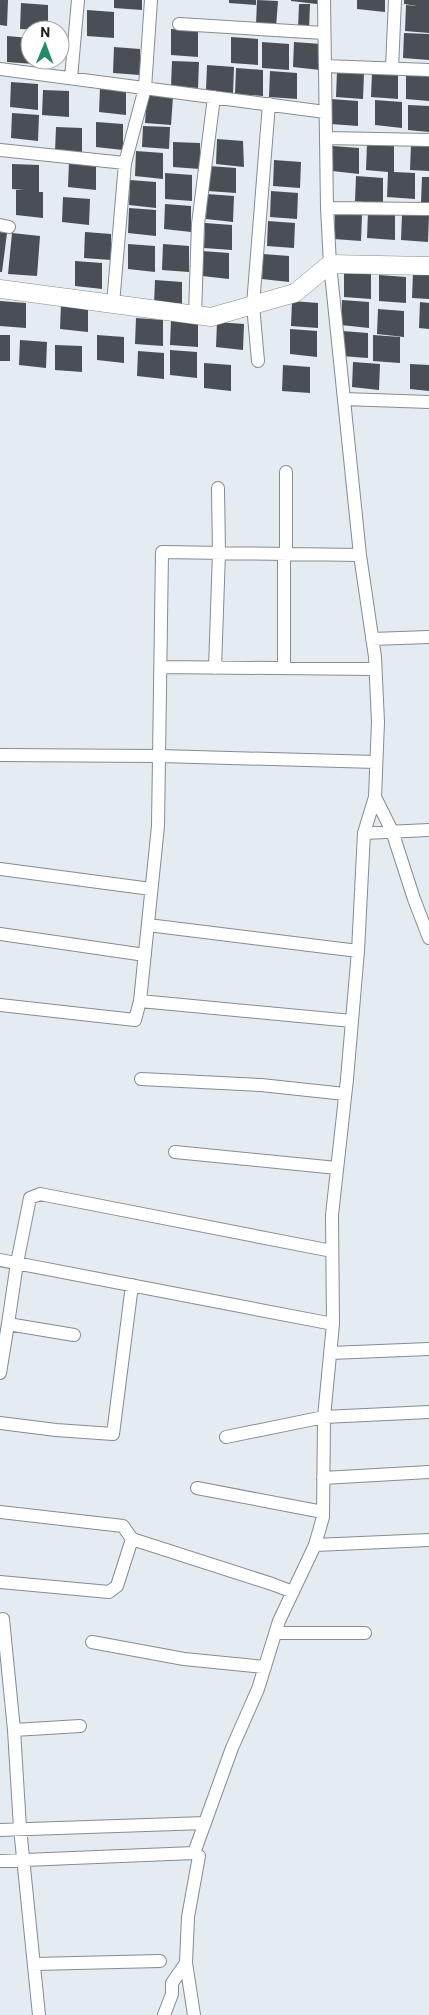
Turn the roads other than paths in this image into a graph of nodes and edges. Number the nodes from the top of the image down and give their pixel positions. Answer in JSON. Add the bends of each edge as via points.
{"nodes":[{"id":1,"x":78,"y":0,"type":"edge"},
{"id":2,"x":152,"y":0,"type":"edge"},
{"id":3,"x":324,"y":0,"type":"edge"},
{"id":4,"x":396,"y":0,"type":"edge"},
{"id":5,"x":179,"y":24,"type":"dead end"},
{"id":6,"x":324,"y":33,"type":"junction"},
{"id":7,"x":325,"y":66,"type":"junction"},
{"id":8,"x":0,"y":68,"type":"edge"},
{"id":9,"x":392,"y":68,"type":"junction"},
{"id":10,"x":429,"y":70,"type":"edge"},
{"id":11,"x":71,"y":78,"type":"junction"},
{"id":12,"x":145,"y":88,"type":"junction"},
{"id":13,"x":214,"y":97,"type":"junction"},
{"id":14,"x":269,"y":104,"type":"junction"},
{"id":15,"x":326,"y":112,"type":"junction"},
{"id":16,"x":326,"y":138,"type":"junction"},
{"id":17,"x":429,"y":140,"type":"edge"},
{"id":18,"x":0,"y":150,"type":"edge"},
{"id":19,"x":125,"y":163,"type":"junction"},
{"id":20,"x":327,"y":208,"type":"junction"},
{"id":21,"x":429,"y":209,"type":"edge"},
{"id":22,"x":330,"y":264,"type":"junction"},
{"id":23,"x":429,"y":266,"type":"edge"},
{"id":24,"x":0,"y":289,"type":"edge"},
{"id":25,"x":113,"y":304,"type":"junction"},
{"id":26,"x":253,"y":305,"type":"junction"},
{"id":27,"x":195,"y":315,"type":"junction"},
{"id":28,"x":258,"y":361,"type":"dead end"},
{"id":29,"x":344,"y":399,"type":"junction"},
{"id":30,"x":429,"y":402,"type":"edge"},
{"id":31,"x":286,"y":472,"type":"dead end"},
{"id":32,"x":218,"y":488,"type":"dead end"},
{"id":33,"x":220,"y":552,"type":"junction"},
{"id":34,"x":285,"y":554,"type":"junction"},
{"id":35,"x":360,"y":555,"type":"junction"},
{"id":36,"x":429,"y":638,"type":"edge"},
{"id":37,"x":372,"y":639,"type":"junction"},
{"id":38,"x":161,"y":667,"type":"junction"},
{"id":39,"x":215,"y":668,"type":"junction"},
{"id":40,"x":284,"y":668,"type":"junction"},
{"id":41,"x":375,"y":669,"type":"junction"},
{"id":42,"x":0,"y":755,"type":"edge"},
{"id":43,"x":160,"y":756,"type":"junction"},
{"id":44,"x":376,"y":762,"type":"junction"},
{"id":45,"x":375,"y":797,"type":"junction"},
{"id":46,"x":429,"y":830,"type":"edge"},
{"id":47,"x":392,"y":831,"type":"junction"},
{"id":48,"x":364,"y":834,"type":"junction"},
{"id":49,"x":0,"y":869,"type":"edge"},
{"id":50,"x":151,"y":889,"type":"junction"},
{"id":51,"x":148,"y":925,"type":"junction"},
{"id":52,"x":0,"y":934,"type":"edge"},
{"id":53,"x":429,"y":938,"type":"edge"},
{"id":54,"x":358,"y":951,"type":"junction"},
{"id":55,"x":144,"y":954,"type":"junction"},
{"id":56,"x":140,"y":1001,"type":"junction"},
{"id":57,"x":0,"y":1005,"type":"edge"},
{"id":58,"x":352,"y":1021,"type":"junction"},
{"id":59,"x":141,"y":1079,"type":"dead end"},
{"id":60,"x":345,"y":1094,"type":"junction"},
{"id":61,"x":175,"y":1152,"type":"dead end"},
{"id":62,"x":337,"y":1168,"type":"junction"},
{"id":63,"x":332,"y":1251,"type":"junction"},
{"id":64,"x":0,"y":1260,"type":"edge"},
{"id":65,"x":18,"y":1263,"type":"junction"},
{"id":66,"x":132,"y":1285,"type":"junction"},
{"id":67,"x":8,"y":1324,"type":"junction"},
{"id":68,"x":333,"y":1324,"type":"junction"},
{"id":69,"x":74,"y":1335,"type":"dead end"},
{"id":70,"x":429,"y":1349,"type":"edge"},
{"id":71,"x":330,"y":1353,"type":"junction"},
{"id":72,"x":0,"y":1373,"type":"edge"},
{"id":73,"x":429,"y":1412,"type":"edge"},
{"id":74,"x":324,"y":1417,"type":"junction"},
{"id":75,"x":0,"y":1423,"type":"edge"},
{"id":76,"x":226,"y":1437,"type":"dead end"},
{"id":77,"x":429,"y":1472,"type":"edge"},
{"id":78,"x":323,"y":1478,"type":"junction"},
{"id":79,"x":197,"y":1488,"type":"dead end"},
{"id":80,"x":0,"y":1512,"type":"edge"},
{"id":81,"x":323,"y":1512,"type":"junction"},
{"id":82,"x":132,"y":1539,"type":"junction"},
{"id":83,"x":429,"y":1540,"type":"edge"},
{"id":84,"x":314,"y":1545,"type":"junction"},
{"id":85,"x":0,"y":1582,"type":"edge"},
{"id":86,"x":293,"y":1592,"type":"junction"},
{"id":87,"x":3,"y":1619,"type":"dead end"},
{"id":88,"x":276,"y":1633,"type":"junction"},
{"id":89,"x":365,"y":1634,"type":"dead end"},
{"id":90,"x":92,"y":1642,"type":"dead end"},
{"id":91,"x":265,"y":1667,"type":"junction"},
{"id":92,"x":80,"y":1726,"type":"dead end"},
{"id":93,"x":14,"y":1730,"type":"junction"},
{"id":94,"x":205,"y":1823,"type":"junction"},
{"id":95,"x":20,"y":1828,"type":"junction"},
{"id":96,"x":0,"y":1830,"type":"edge"},
{"id":97,"x":194,"y":1853,"type":"junction"},
{"id":98,"x":24,"y":1860,"type":"junction"},
{"id":99,"x":0,"y":1861,"type":"edge"},
{"id":100,"x":160,"y":1961,"type":"dead end"},
{"id":101,"x":186,"y":1963,"type":"junction"},
{"id":102,"x":34,"y":1964,"type":"junction"},
{"id":103,"x":39,"y":2015,"type":"edge"},
{"id":104,"x":164,"y":2015,"type":"edge"},
{"id":105,"x":194,"y":2015,"type":"edge"}],
"edges":[{"from":1,"to":11,"type":"street"},
{"from":2,"to":12,"type":"street"},
{"from":3,"to":6,"type":"street"},
{"from":4,"to":9,"type":"street"},
{"from":5,"to":6,"type":"street"},
{"from":6,"to":7,"type":"street"},
{"from":7,"to":9,"type":"street"},
{"from":7,"to":15,"type":"street"},
{"from":8,"to":11,"type":"street"},
{"from":9,"to":10,"type":"street"},
{"from":11,"to":12,"type":"street"},
{"from":12,"to":13,"type":"street"},
{"from":12,"to":19,"type":"street"},
{"from":13,"to":14,"type":"street"},
{"from":13,"to":27,"type":"street","via":[[198,224]]},
{"from":14,"to":15,"type":"street"},
{"from":14,"to":26,"type":"street"},
{"from":15,"to":16,"type":"street"},
{"from":16,"to":17,"type":"street"},
{"from":16,"to":20,"type":"street"},
{"from":18,"to":19,"type":"street"},
{"from":19,"to":25,"type":"street"},
{"from":20,"to":21,"type":"street"},
{"from":20,"to":22,"type":"street"},
{"from":22,"to":23,"type":"street"},
{"from":22,"to":26,"type":"street","via":[[295,293]]},
{"from":22,"to":29,"type":"street"},
{"from":24,"to":25,"type":"street"},
{"from":25,"to":27,"type":"street"},
{"from":26,"to":27,"type":"street","via":[[211,317]]},
{"from":26,"to":28,"type":"street"},
{"from":29,"to":30,"type":"street"},
{"from":29,"to":35,"type":"street"},
{"from":31,"to":34,"type":"street"},
{"from":32,"to":33,"type":"street"},
{"from":33,"to":34,"type":"street"},
{"from":33,"to":38,"type":"street","via":[[162,552]]},
{"from":33,"to":39,"type":"street"},
{"from":34,"to":35,"type":"street"},
{"from":34,"to":40,"type":"street"},
{"from":35,"to":37,"type":"street"},
{"from":36,"to":37,"type":"street"},
{"from":37,"to":41,"type":"street"},
{"from":38,"to":39,"type":"street"},
{"from":38,"to":43,"type":"street"},
{"from":39,"to":40,"type":"street"},
{"from":40,"to":41,"type":"street"},
{"from":41,"to":44,"type":"street"},
{"from":42,"to":43,"type":"street"},
{"from":43,"to":44,"type":"street"},
{"from":43,"to":50,"type":"street","via":[[158,826]]},
{"from":44,"to":45,"type":"street"},
{"from":45,"to":47,"type":"street"},
{"from":45,"to":48,"type":"street"},
{"from":46,"to":47,"type":"street"},
{"from":47,"to":48,"type":"street"},
{"from":47,"to":53,"type":"street"},
{"from":48,"to":54,"type":"street"},
{"from":49,"to":50,"type":"street"},
{"from":50,"to":51,"type":"street"},
{"from":51,"to":54,"type":"street"},
{"from":51,"to":55,"type":"street"},
{"from":52,"to":55,"type":"street"},
{"from":54,"to":58,"type":"street"},
{"from":55,"to":56,"type":"street"},
{"from":56,"to":57,"type":"street","via":[[136,1020]]},
{"from":56,"to":58,"type":"street"},
{"from":58,"to":60,"type":"street"},
{"from":59,"to":60,"type":"street","via":[[261,1085]]},
{"from":60,"to":62,"type":"street"},
{"from":61,"to":62,"type":"street"},
{"from":62,"to":63,"type":"street"},
{"from":63,"to":65,"type":"street","via":[[40,1194],[30,1198]]},
{"from":63,"to":68,"type":"street"},
{"from":64,"to":65,"type":"street"},
{"from":65,"to":66,"type":"street"},
{"from":65,"to":67,"type":"street"},
{"from":66,"to":68,"type":"street"},
{"from":66,"to":75,"type":"street","via":[[112,1434]]},
{"from":67,"to":69,"type":"street"},
{"from":67,"to":72,"type":"street"},
{"from":68,"to":71,"type":"street"},
{"from":70,"to":71,"type":"street"},
{"from":71,"to":74,"type":"street"},
{"from":73,"to":74,"type":"street"},
{"from":74,"to":76,"type":"street"},
{"from":74,"to":78,"type":"street"},
{"from":77,"to":78,"type":"street"},
{"from":78,"to":81,"type":"street"},
{"from":79,"to":81,"type":"street"},
{"from":80,"to":82,"type":"street","via":[[123,1526]]},
{"from":81,"to":84,"type":"street"},
{"from":82,"to":85,"type":"street","via":[[117,1586],[109,1592]]},
{"from":82,"to":86,"type":"street"},
{"from":83,"to":84,"type":"street"},
{"from":84,"to":86,"type":"street"},
{"from":86,"to":88,"type":"street"},
{"from":87,"to":93,"type":"street"},
{"from":88,"to":89,"type":"street"},
{"from":88,"to":91,"type":"street"},
{"from":90,"to":91,"type":"street","via":[[184,1659]]},
{"from":91,"to":94,"type":"street"},
{"from":92,"to":93,"type":"street"},
{"from":93,"to":95,"type":"street"},
{"from":94,"to":95,"type":"street"},
{"from":94,"to":97,"type":"street"},
{"from":95,"to":96,"type":"street"},
{"from":95,"to":98,"type":"street"},
{"from":97,"to":98,"type":"street"},
{"from":97,"to":101,"type":"street","via":[[199,1856],[188,1917]]},
{"from":98,"to":99,"type":"street"},
{"from":98,"to":102,"type":"street"},
{"from":100,"to":102,"type":"street"},
{"from":101,"to":104,"type":"street","via":[[172,1983],[172,1994]]},
{"from":101,"to":105,"type":"street"},
{"from":102,"to":103,"type":"street"}]}
